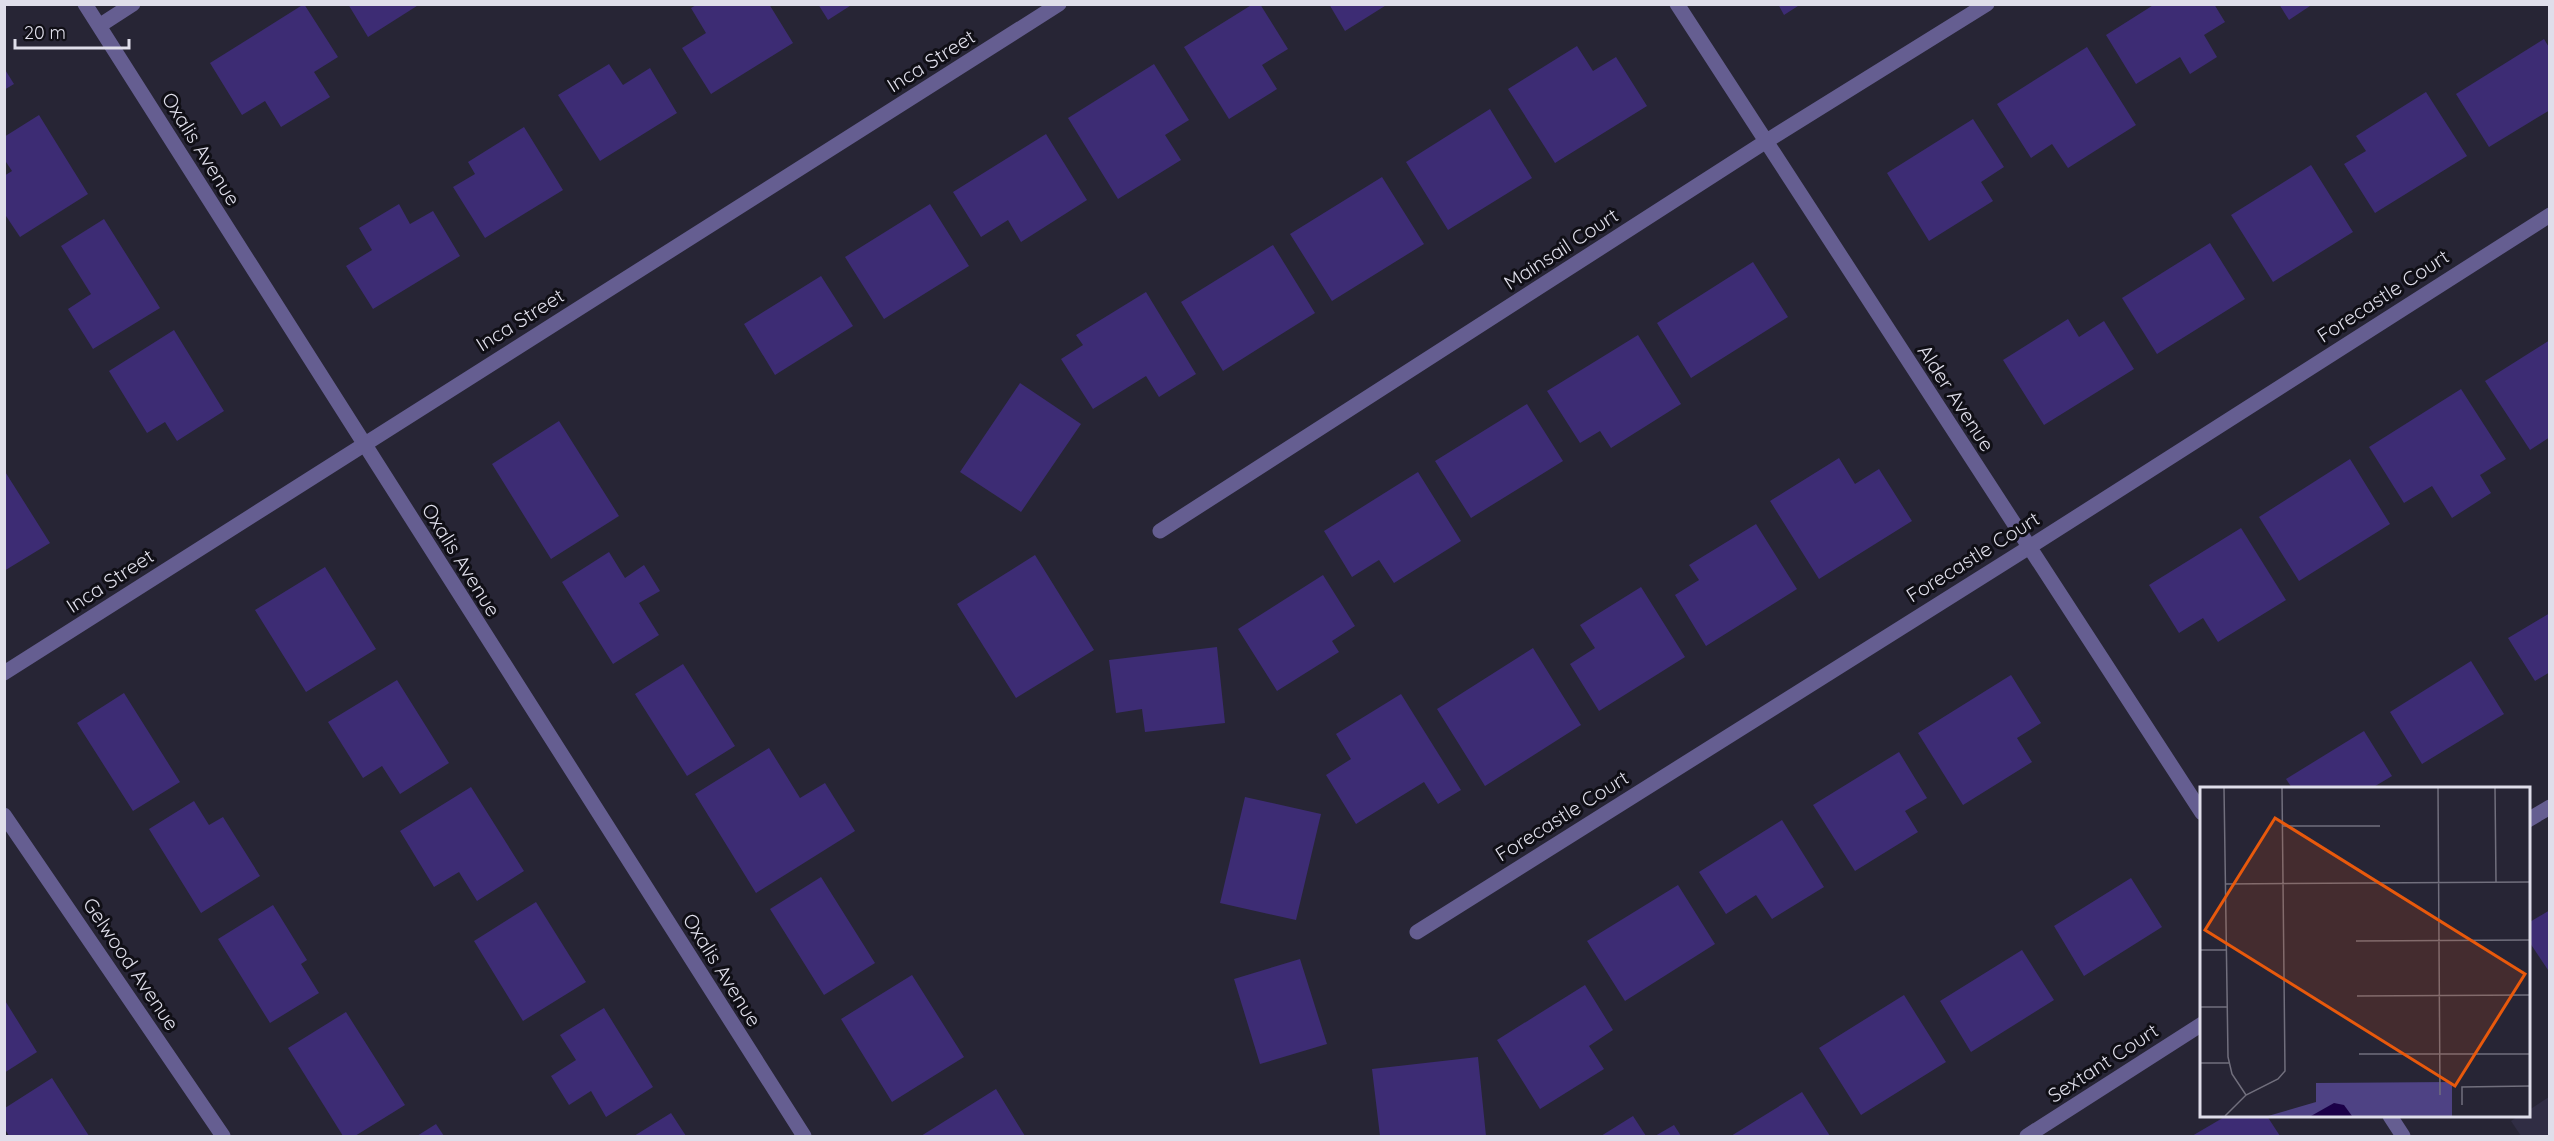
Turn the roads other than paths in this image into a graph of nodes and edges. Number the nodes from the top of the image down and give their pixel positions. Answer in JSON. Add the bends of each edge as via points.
{"nodes":[{"id":1,"x":85,"y":4,"type":"edge"},
{"id":2,"x":133,"y":4,"type":"edge"},
{"id":3,"x":1059,"y":4,"type":"edge"},
{"id":4,"x":1677,"y":4,"type":"edge"},
{"id":5,"x":1987,"y":4,"type":"edge"},
{"id":6,"x":99,"y":26,"type":"junction"},
{"id":7,"x":1765,"y":142,"type":"junction"},
{"id":8,"x":2550,"y":215,"type":"edge"},
{"id":9,"x":363,"y":444,"type":"junction"},
{"id":10,"x":1160,"y":531,"type":"dead end"},
{"id":11,"x":2028,"y":548,"type":"junction"},
{"id":12,"x":4,"y":673,"type":"edge"},
{"id":13,"x":2550,"y":807,"type":"edge"},
{"id":14,"x":2200,"y":810,"type":"edge"},
{"id":15,"x":4,"y":815,"type":"edge"},
{"id":16,"x":2530,"y":819,"type":"edge"},
{"id":17,"x":1417,"y":932,"type":"dead end"},
{"id":18,"x":2200,"y":1025,"type":"edge"},
{"id":19,"x":2391,"y":1117,"type":"edge"},
{"id":20,"x":223,"y":1137,"type":"edge"},
{"id":21,"x":804,"y":1137,"type":"edge"},
{"id":22,"x":2026,"y":1137,"type":"edge"},
{"id":23,"x":2403,"y":1137,"type":"edge"}],
"edges":[{"from":1,"to":6,"type":"street","name":"Oxalis Avenue"},
{"from":2,"to":6,"type":"street"},
{"from":3,"to":9,"type":"street","name":"Inca Street"},
{"from":4,"to":7,"type":"street","name":"Alder Avenue"},
{"from":5,"to":7,"type":"street","name":"Mainsail Court"},
{"from":6,"to":9,"type":"street","name":"Oxalis Avenue"},
{"from":7,"to":10,"type":"street","name":"Mainsail Court"},
{"from":7,"to":11,"type":"street","name":"Alder Avenue"},
{"from":8,"to":11,"type":"street","name":"Forecastle Court"},
{"from":9,"to":12,"type":"street","name":"Inca Street"},
{"from":9,"to":21,"type":"street","name":"Oxalis Avenue"},
{"from":11,"to":14,"type":"street","name":"Alder Avenue"},
{"from":11,"to":17,"type":"street","name":"Forecastle Court"},
{"from":13,"to":16,"type":"street"},
{"from":15,"to":20,"type":"street","name":"Gelwood Avenue"},
{"from":18,"to":22,"type":"street","name":"Sextant Court"},
{"from":19,"to":23,"type":"street"}]}
